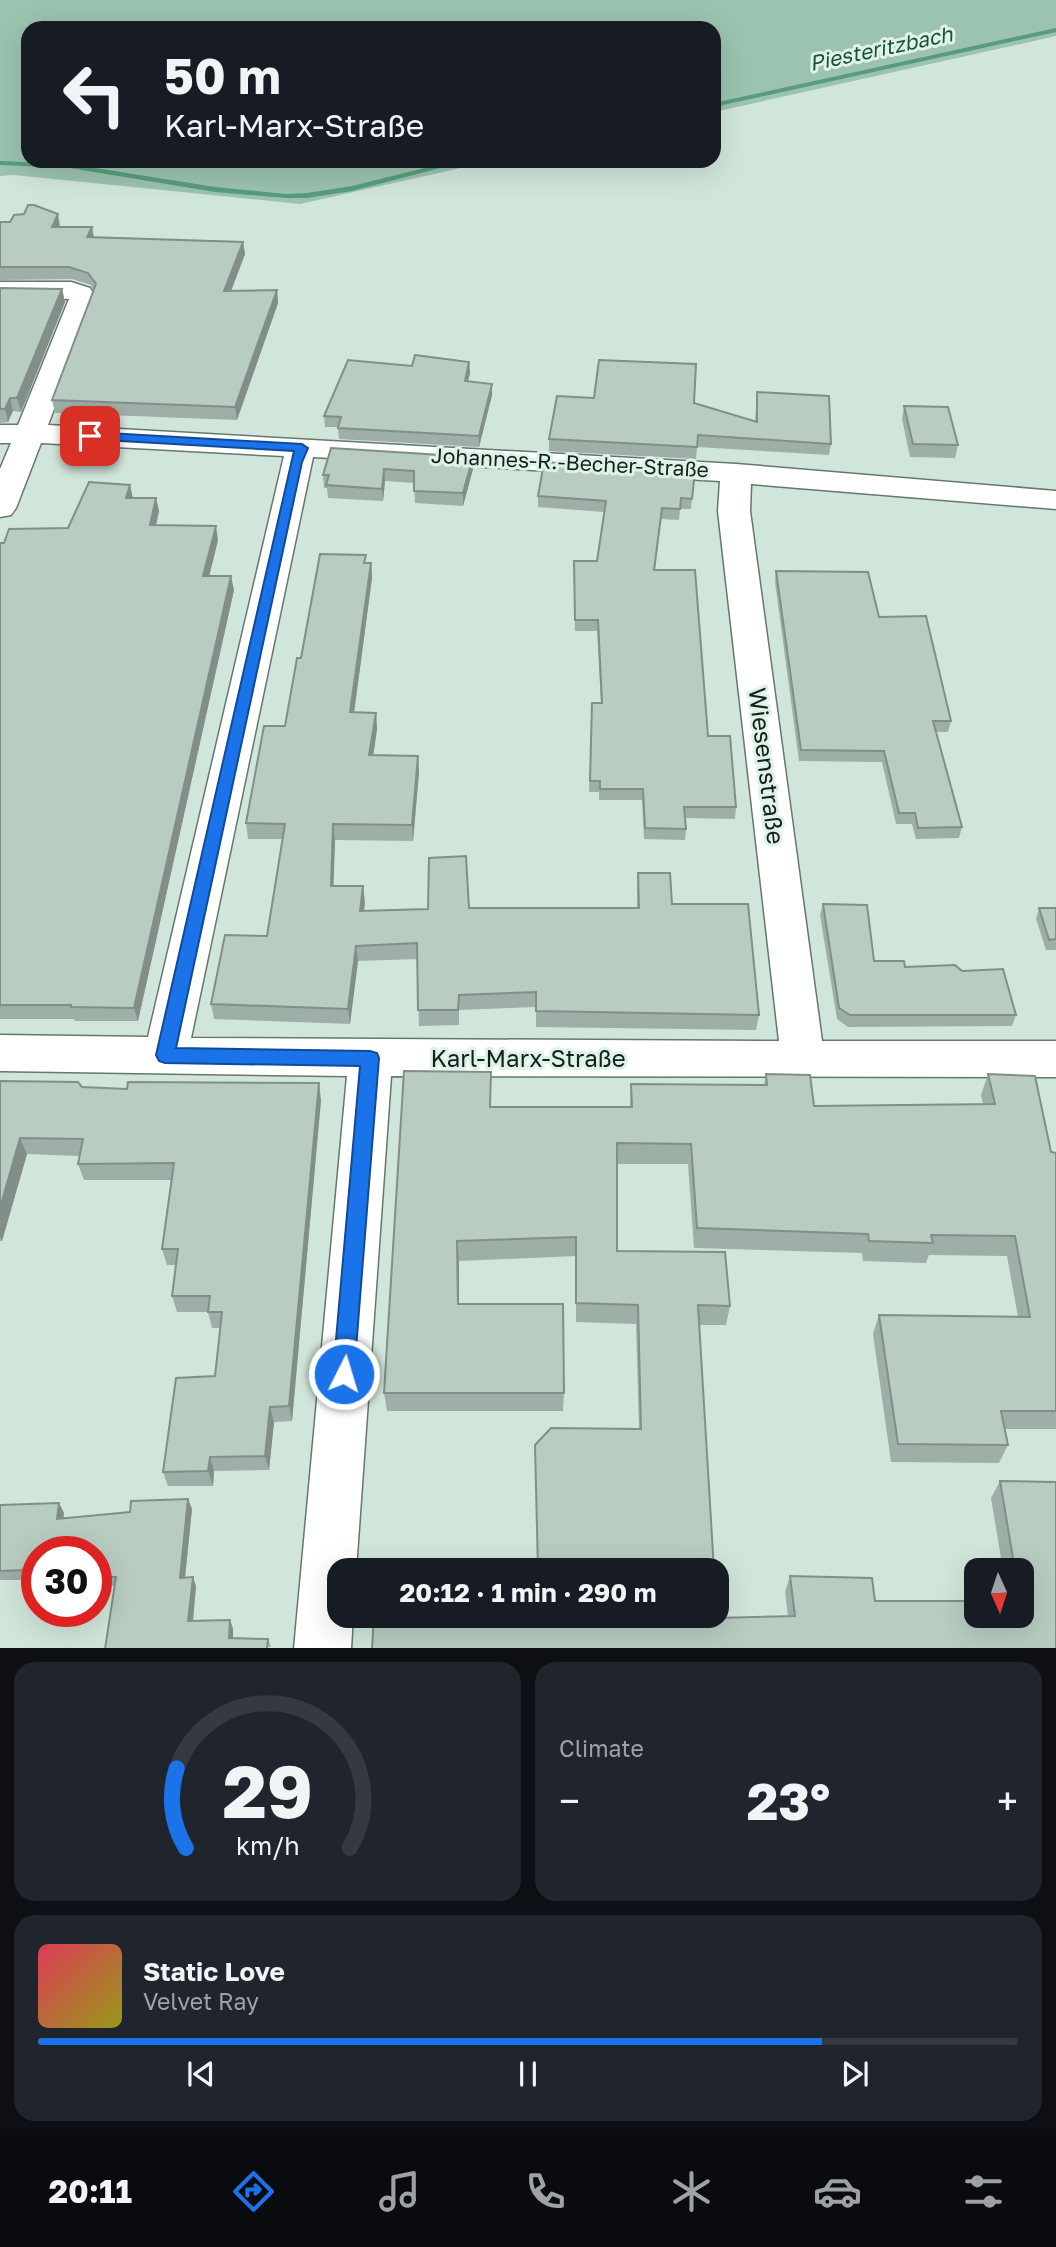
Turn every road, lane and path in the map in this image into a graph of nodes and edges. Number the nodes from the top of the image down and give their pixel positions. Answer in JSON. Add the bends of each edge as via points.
{"nodes":[{"id":1,"x":0,"y":290,"type":"edge"},
{"id":2,"x":15,"y":434,"type":"edge"},
{"id":3,"x":302,"y":448,"type":"junction"},
{"id":4,"x":736,"y":473,"type":"junction"},
{"id":5,"x":1056,"y":500,"type":"edge"},
{"id":6,"x":0,"y":508,"type":"edge"},
{"id":7,"x":0,"y":1053,"type":"edge"},
{"id":8,"x":165,"y":1055,"type":"junction"},
{"id":9,"x":370,"y":1058,"type":"junction"},
{"id":10,"x":803,"y":1059,"type":"junction"},
{"id":11,"x":1056,"y":1059,"type":"edge"},
{"id":12,"x":322,"y":1648,"type":"edge"}],
"edges":[{"from":1,"to":2,"type":"street","via":[[81,294],[82,305]]},
{"from":2,"to":3,"type":"street","name":"Johannes-R.-Becher-Straße"},
{"from":2,"to":6,"type":"street"},
{"from":3,"to":4,"type":"street","name":"Johannes-R.-Becher-Straße"},
{"from":3,"to":8,"type":"street"},
{"from":4,"to":5,"type":"street","name":"Johannes-R.-Becher-Straße"},
{"from":4,"to":10,"type":"street","name":"Wiesenstraße","via":[[734,511]]},
{"from":7,"to":8,"type":"street","name":"Karl-Marx-Straße"},
{"from":8,"to":9,"type":"street","name":"Karl-Marx-Straße"},
{"from":9,"to":10,"type":"street","name":"Karl-Marx-Straße"},
{"from":9,"to":12,"type":"street"},
{"from":10,"to":11,"type":"street","name":"Karl-Marx-Straße"}]}
